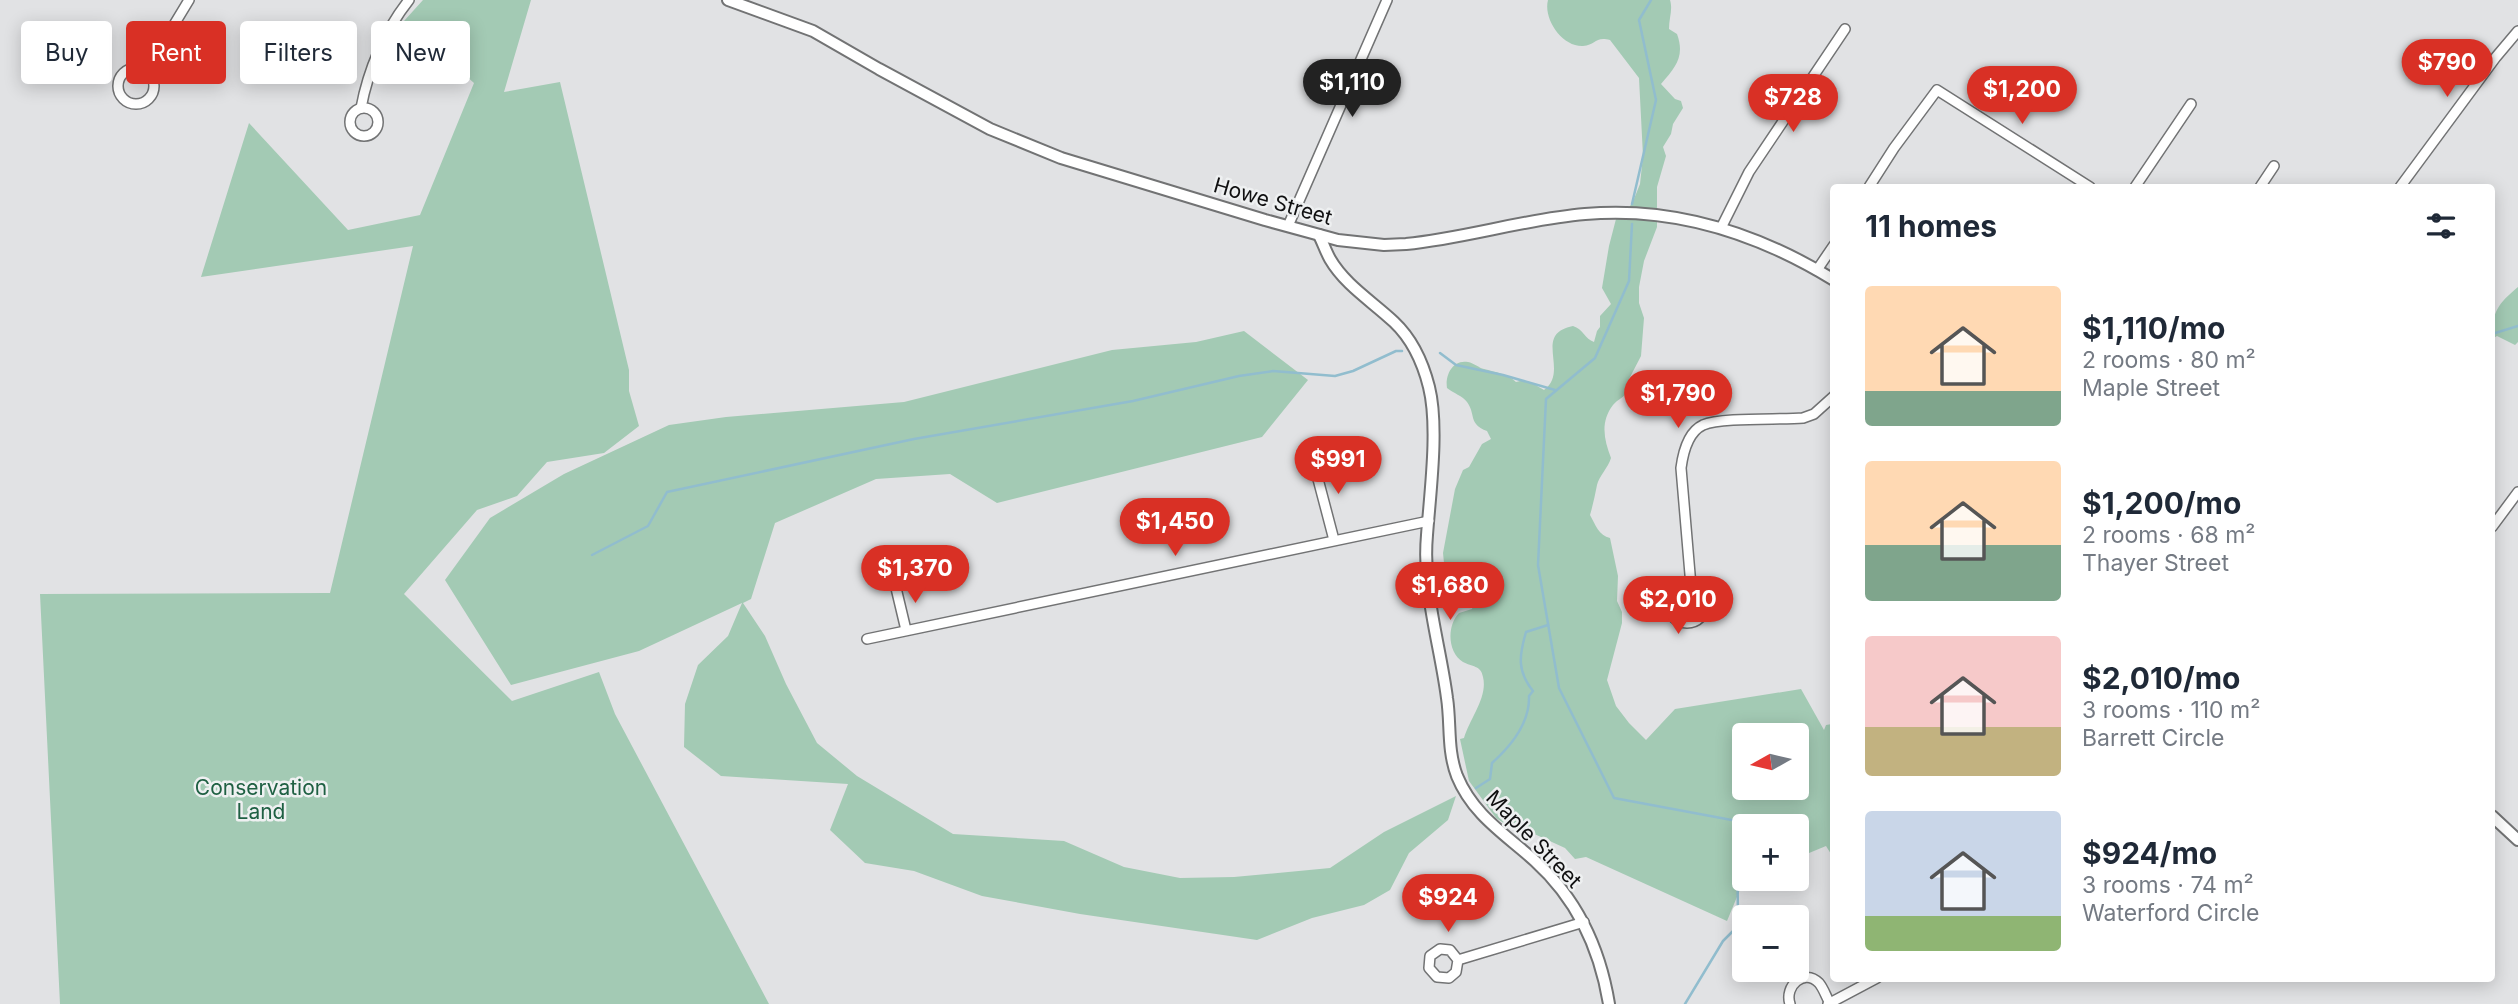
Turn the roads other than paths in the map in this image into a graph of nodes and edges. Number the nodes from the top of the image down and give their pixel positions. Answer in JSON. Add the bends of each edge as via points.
{"nodes":[{"id":1,"x":190,"y":0,"type":"edge"},
{"id":2,"x":409,"y":0,"type":"edge"},
{"id":3,"x":728,"y":0,"type":"edge"},
{"id":4,"x":1387,"y":0,"type":"edge"},
{"id":5,"x":177,"y":21,"type":"edge"},
{"id":6,"x":1845,"y":29,"type":"dead end"},
{"id":7,"x":2518,"y":30,"type":"edge"},
{"id":8,"x":146,"y":71,"type":"joint"},
{"id":9,"x":2191,"y":104,"type":"dead end"},
{"id":10,"x":361,"y":108,"type":"dead end"},
{"id":11,"x":2274,"y":166,"type":"dead end"},
{"id":12,"x":1872,"y":184,"type":"edge"},
{"id":13,"x":2085,"y":184,"type":"edge"},
{"id":14,"x":2137,"y":184,"type":"edge"},
{"id":15,"x":2262,"y":184,"type":"edge"},
{"id":16,"x":2402,"y":184,"type":"edge"},
{"id":17,"x":1288,"y":226,"type":"junction"},
{"id":18,"x":1721,"y":228,"type":"junction"},
{"id":19,"x":1319,"y":235,"type":"junction"},
{"id":20,"x":1830,"y":251,"type":"edge"},
{"id":21,"x":1817,"y":270,"type":"junction"},
{"id":22,"x":1830,"y":278,"type":"edge"},
{"id":23,"x":1830,"y":400,"type":"edge"},
{"id":24,"x":1313,"y":460,"type":"dead end"},
{"id":25,"x":2518,"y":492,"type":"edge"},
{"id":26,"x":1429,"y":520,"type":"junction"},
{"id":27,"x":2495,"y":523,"type":"edge"},
{"id":28,"x":1334,"y":540,"type":"junction"},
{"id":29,"x":1691,"y":586,"type":"junction"},
{"id":30,"x":896,"y":588,"type":"dead end"},
{"id":31,"x":906,"y":630,"type":"junction"},
{"id":32,"x":867,"y":639,"type":"dead end"},
{"id":33,"x":2495,"y":819,"type":"edge"},
{"id":34,"x":2518,"y":840,"type":"edge"},
{"id":35,"x":1584,"y":922,"type":"junction"},
{"id":36,"x":1458,"y":960,"type":"dead end"},
{"id":37,"x":1870,"y":982,"type":"edge"},
{"id":38,"x":1609,"y":1004,"type":"edge"},
{"id":39,"x":1790,"y":1004,"type":"edge"},
{"id":40,"x":1829,"y":1004,"type":"edge"}],
"edges":[{"from":1,"to":5,"type":"street"},
{"from":2,"to":10,"type":"street","via":[[392,22]]},
{"from":3,"to":17,"type":"street","name":"Howe Street","via":[[813,31],[1018,142]]},
{"from":4,"to":17,"type":"street"},
{"from":6,"to":18,"type":"street","via":[[1749,172]]},
{"from":7,"to":16,"type":"street"},
{"from":8,"to":8,"type":"street","via":[[153,79],[153,94],[142,104],[127,102],[119,90],[121,76],[132,68]]},
{"from":9,"to":14,"type":"street"},
{"from":11,"to":15,"type":"street"},
{"from":12,"to":13,"type":"street","via":[[1937,90]]},
{"from":17,"to":19,"type":"street","name":"Howe Street"},
{"from":18,"to":19,"type":"street","name":"Howe Street","via":[[1672,216],[1615,212],[1406,244]]},
{"from":18,"to":21,"type":"street","name":"Howe Street","via":[[1771,246]]},
{"from":19,"to":26,"type":"street","name":"Maple Street","via":[[1330,260],[1396,324],[1424,368],[1433,428]]},
{"from":20,"to":21,"type":"street"},
{"from":21,"to":22,"type":"street","name":"Howe Street"},
{"from":23,"to":29,"type":"street","via":[[1803,418],[1703,425],[1693,435],[1683,451],[1681,468]]},
{"from":24,"to":28,"type":"street"},
{"from":25,"to":27,"type":"street"},
{"from":26,"to":28,"type":"street"},
{"from":26,"to":35,"type":"street","name":"Maple Street","via":[[1428,583],[1457,775],[1477,811],[1538,864]]},
{"from":28,"to":31,"type":"street"},
{"from":29,"to":29,"type":"street","via":[[1679,586],[1668,600],[1670,612],[1684,622],[1696,620],[1704,611],[1704,598]]},
{"from":30,"to":31,"type":"street"},
{"from":31,"to":32,"type":"street"},
{"from":33,"to":34,"type":"street"},
{"from":35,"to":36,"type":"street"},
{"from":35,"to":38,"type":"street","name":"Maple Street","via":[[1599,957]]},
{"from":37,"to":40,"type":"street"},
{"from":39,"to":40,"type":"street","via":[[1790,988],[1805,978],[1819,984]]}]}
